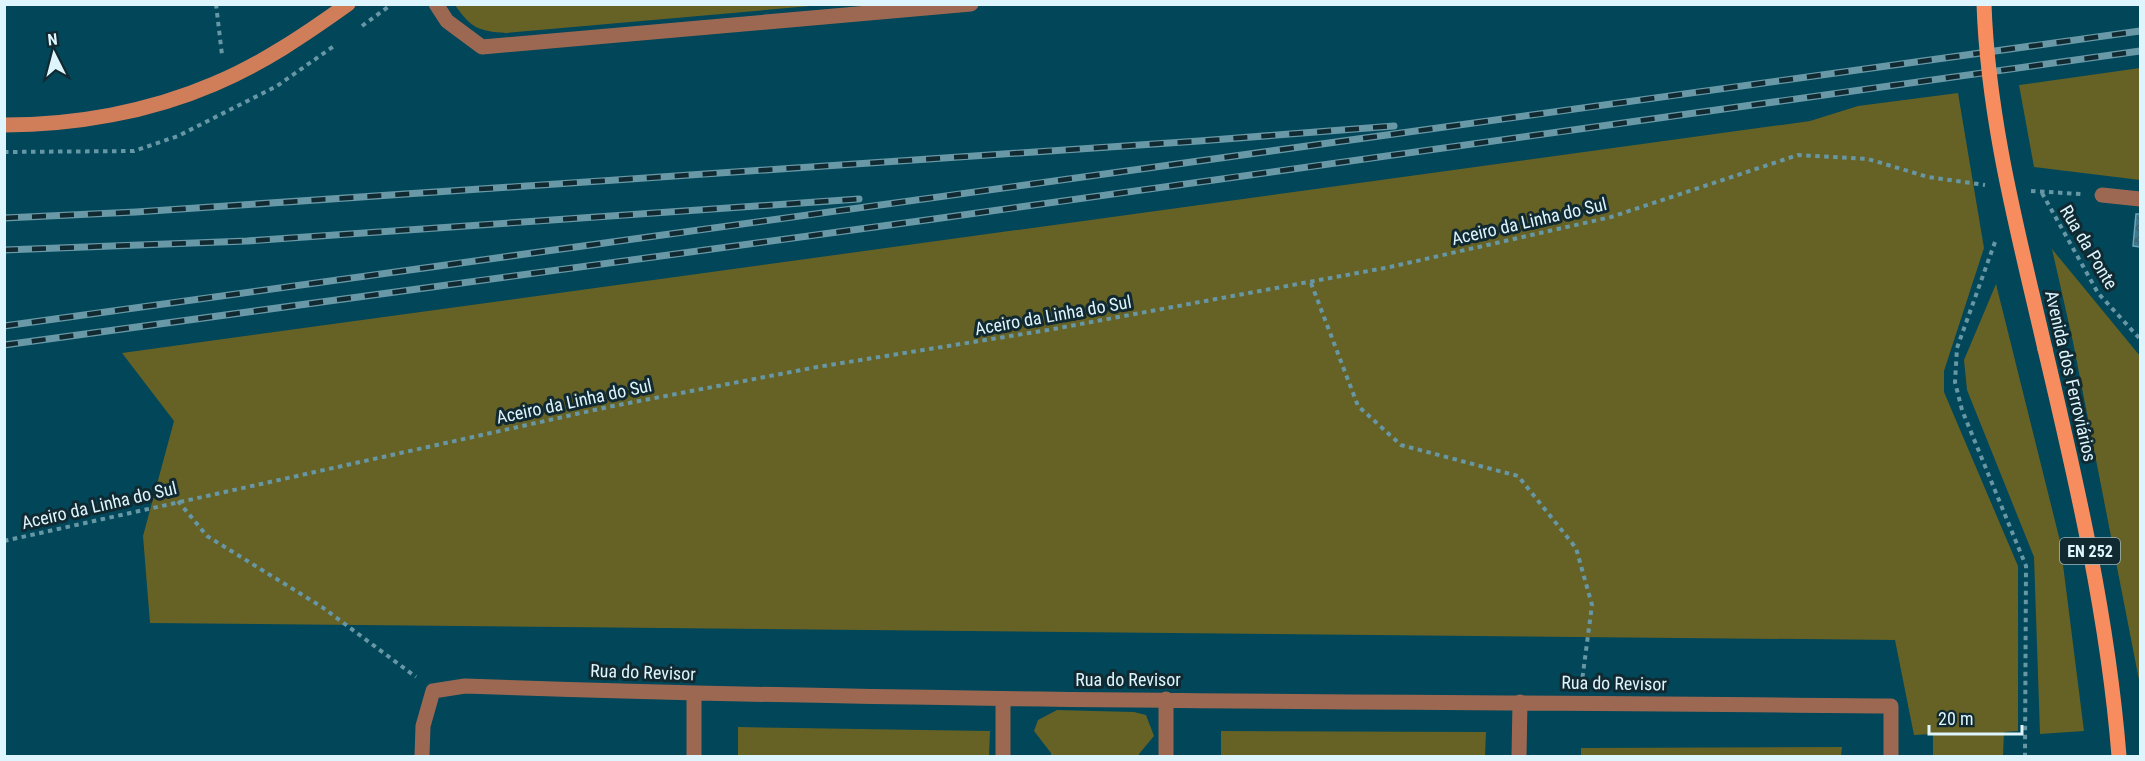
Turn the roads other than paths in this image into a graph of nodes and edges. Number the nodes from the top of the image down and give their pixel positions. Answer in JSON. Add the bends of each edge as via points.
{"nodes":[{"id":1,"x":348,"y":4,"type":"edge"},
{"id":2,"x":436,"y":4,"type":"edge"},
{"id":3,"x":971,"y":4,"type":"edge"},
{"id":4,"x":1984,"y":4,"type":"edge"},
{"id":5,"x":4,"y":125,"type":"edge"},
{"id":6,"x":2103,"y":195,"type":"road end"},
{"id":7,"x":2140,"y":199,"type":"edge"},
{"id":8,"x":694,"y":694,"type":"junction"},
{"id":9,"x":1003,"y":699,"type":"junction"},
{"id":10,"x":1166,"y":699,"type":"junction"},
{"id":11,"x":1520,"y":702,"type":"junction"},
{"id":12,"x":422,"y":756,"type":"edge"},
{"id":13,"x":694,"y":756,"type":"edge"},
{"id":14,"x":1003,"y":756,"type":"edge"},
{"id":15,"x":1166,"y":756,"type":"edge"},
{"id":16,"x":1520,"y":756,"type":"edge"},
{"id":17,"x":1891,"y":756,"type":"edge"},
{"id":18,"x":2119,"y":756,"type":"edge"}],
"edges":[{"from":1,"to":5,"type":"main road","via":[[285,47],[224,79],[174,99],[75,120]]},
{"from":2,"to":3,"type":"street","via":[[447,21],[482,47]]},
{"from":4,"to":18,"type":"main road","name":"Avenida dos Ferroviários","number":"EN 252","bridge":true,"via":[[1998,135],[2099,597]]},
{"from":6,"to":7,"type":"street"},
{"from":8,"to":9,"type":"street","name":"Rua do Revisor"},
{"from":8,"to":12,"type":"street","name":"Rua do Revisor","via":[[465,686],[433,690],[423,726]]},
{"from":8,"to":13,"type":"street"},
{"from":9,"to":10,"type":"street","name":"Rua do Revisor"},
{"from":9,"to":14,"type":"street"},
{"from":10,"to":11,"type":"street","name":"Rua do Revisor"},
{"from":10,"to":15,"type":"street"},
{"from":11,"to":16,"type":"street"},
{"from":11,"to":17,"type":"street","name":"Rua do Revisor","via":[[1891,706]]}]}
